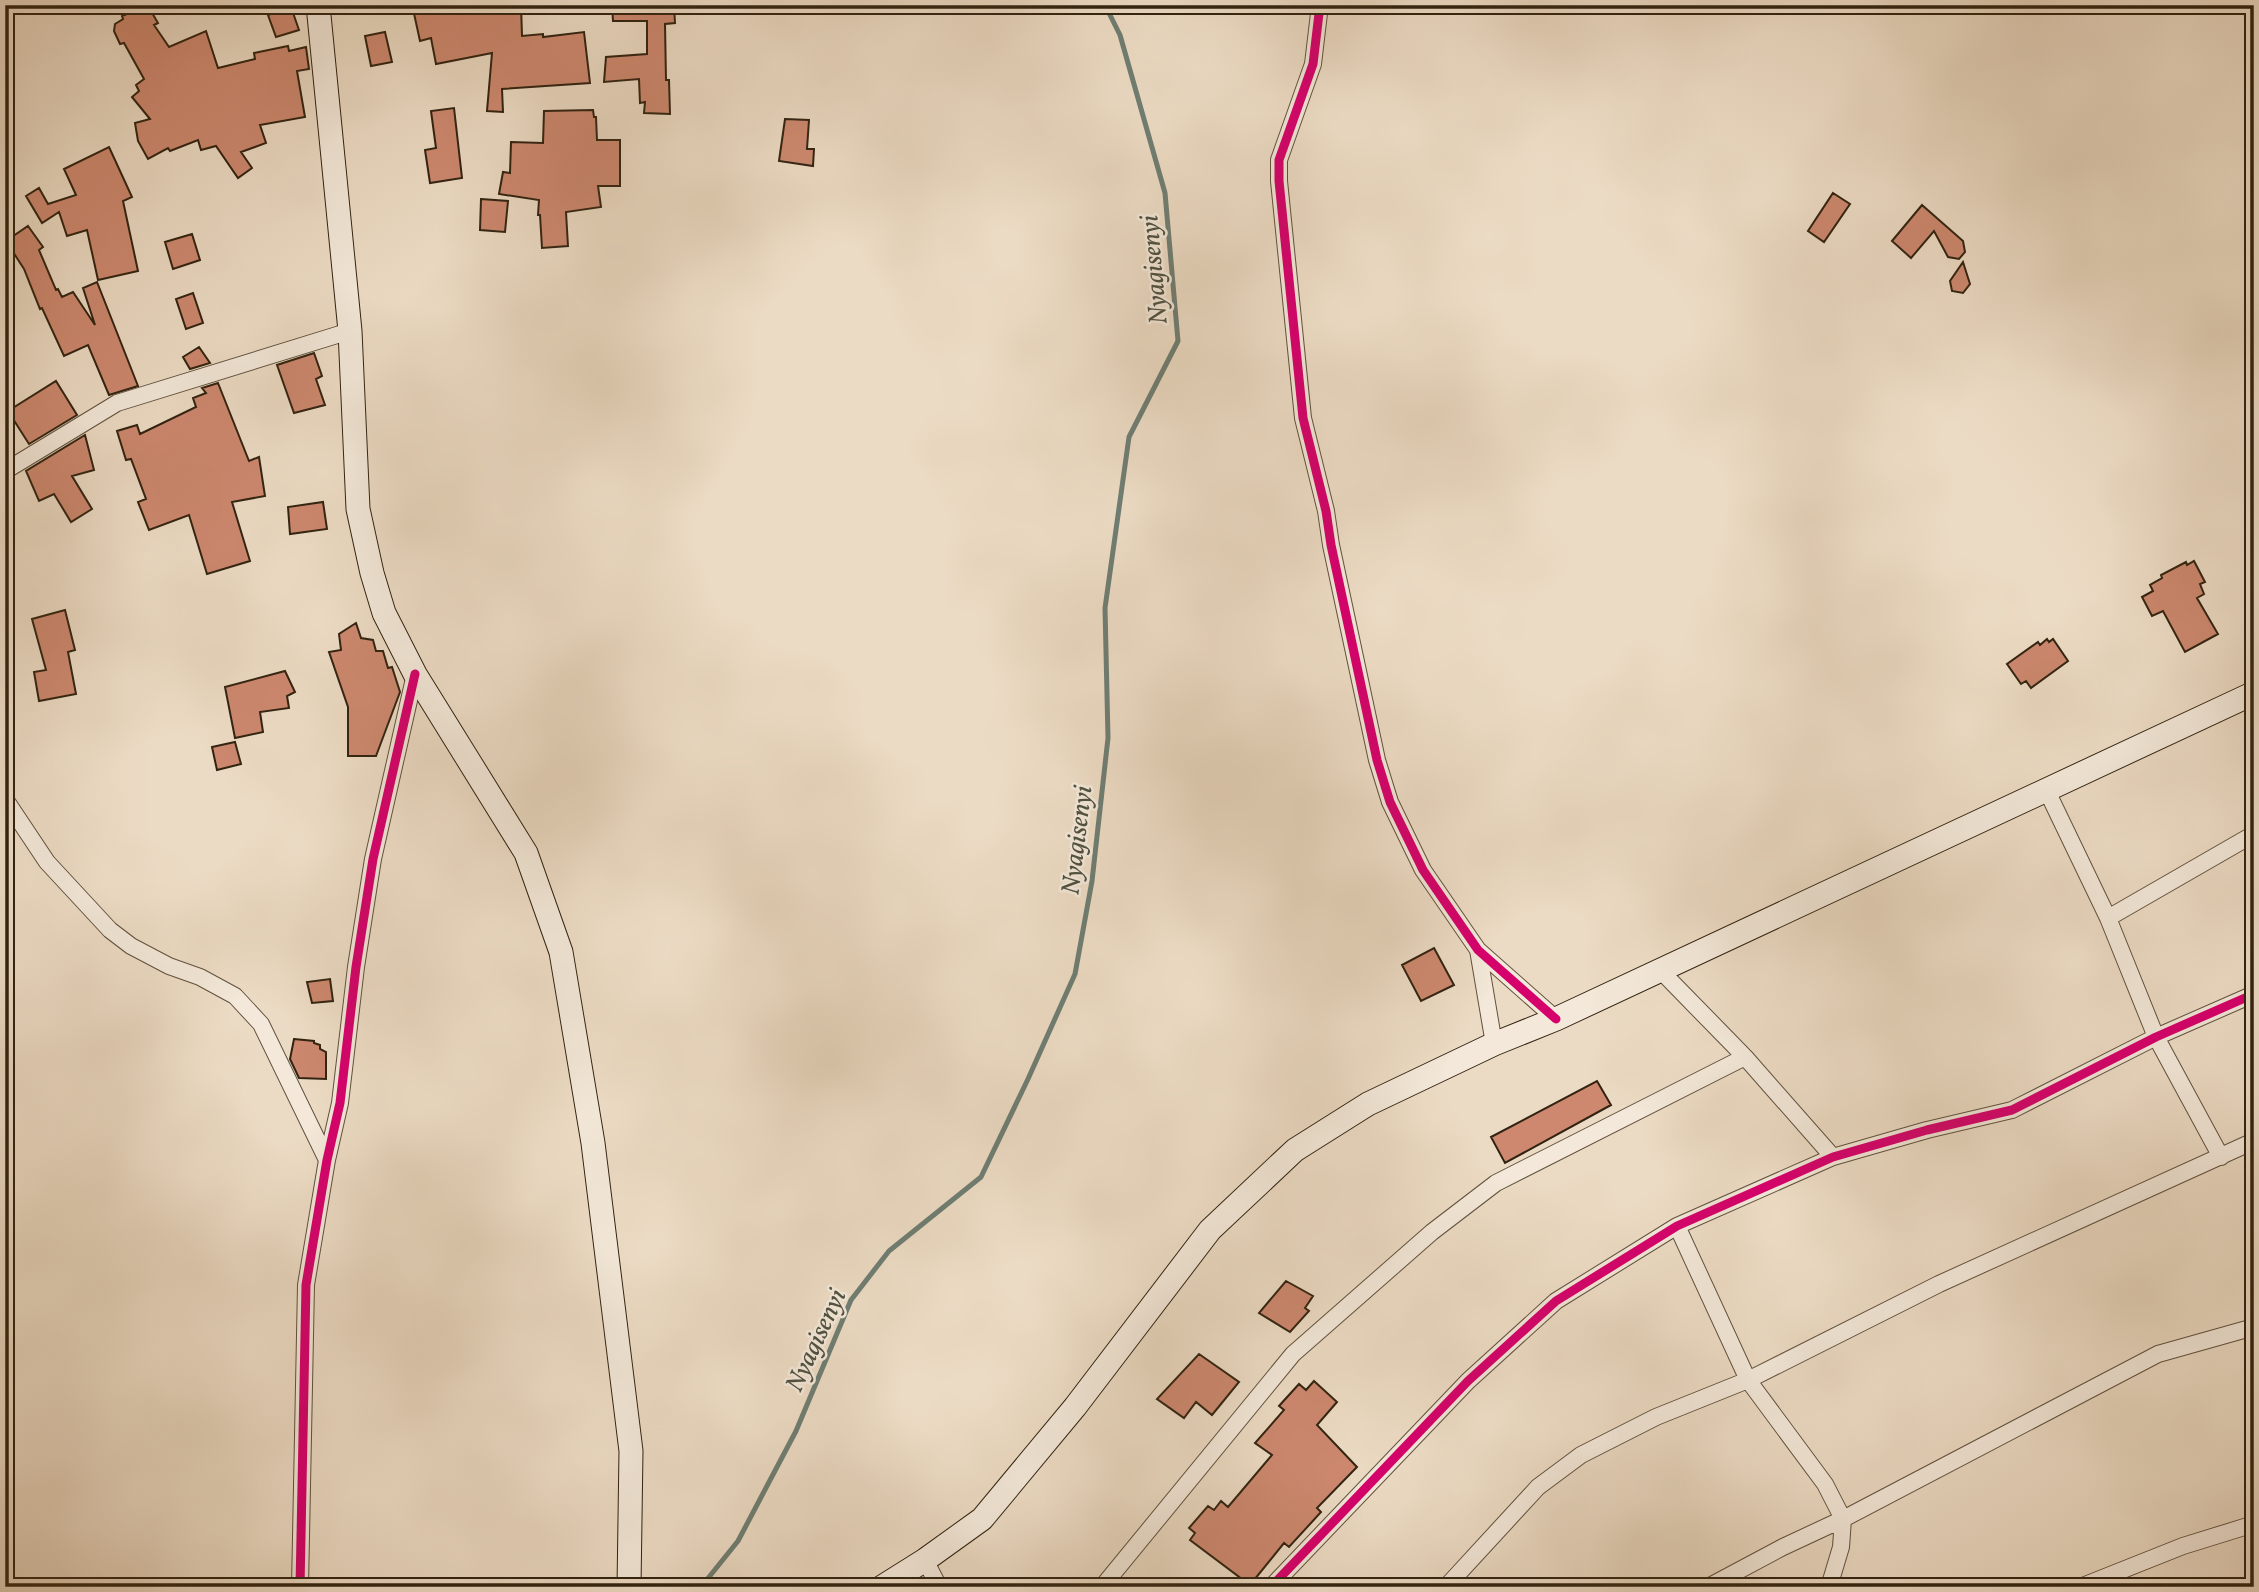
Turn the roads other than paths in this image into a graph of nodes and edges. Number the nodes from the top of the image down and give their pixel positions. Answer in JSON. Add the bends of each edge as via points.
{"nodes":[{"id":1,"x":318,"y":5,"type":"edge"},
{"id":2,"x":1320,"y":5,"type":"edge"},
{"id":3,"x":350,"y":331,"type":"junction"},
{"id":4,"x":5,"y":471,"type":"edge"},
{"id":5,"x":415,"y":674,"type":"junction"},
{"id":6,"x":2254,"y":693,"type":"edge"},
{"id":7,"x":2046,"y":789,"type":"junction"},
{"id":8,"x":5,"y":799,"type":"edge"},
{"id":9,"x":2254,"y":834,"type":"edge"},
{"id":10,"x":2108,"y":918,"type":"junction"},
{"id":11,"x":1478,"y":950,"type":"junction"},
{"id":12,"x":1660,"y":970,"type":"junction"},
{"id":13,"x":2254,"y":994,"type":"edge"},
{"id":14,"x":1556,"y":1019,"type":"junction"},
{"id":15,"x":2156,"y":1037,"type":"junction"},
{"id":16,"x":1494,"y":1044,"type":"junction"},
{"id":17,"x":1745,"y":1057,"type":"junction"},
{"id":18,"x":2254,"y":1141,"type":"edge"},
{"id":19,"x":1833,"y":1157,"type":"junction"},
{"id":20,"x":2221,"y":1157,"type":"junction"},
{"id":21,"x":327,"y":1160,"type":"junction"},
{"id":22,"x":1677,"y":1226,"type":"junction"},
{"id":23,"x":2254,"y":1327,"type":"edge"},
{"id":24,"x":1748,"y":1380,"type":"junction"},
{"id":25,"x":1843,"y":1519,"type":"junction"},
{"id":26,"x":2254,"y":1524,"type":"edge"},
{"id":27,"x":925,"y":1560,"type":"junction"},
{"id":28,"x":300,"y":1587,"type":"edge"},
{"id":29,"x":629,"y":1587,"type":"edge"},
{"id":30,"x":882,"y":1587,"type":"edge"},
{"id":31,"x":939,"y":1587,"type":"edge"},
{"id":32,"x":1101,"y":1587,"type":"edge"},
{"id":33,"x":1271,"y":1587,"type":"edge"},
{"id":34,"x":1446,"y":1587,"type":"edge"},
{"id":35,"x":1708,"y":1587,"type":"edge"},
{"id":36,"x":1829,"y":1587,"type":"edge"},
{"id":37,"x":2080,"y":1587,"type":"edge"}],
"edges":[{"from":1,"to":3,"type":"main road"},
{"from":2,"to":11,"type":"street","via":[[1313,64],[1279,160],[1303,418],[1390,802],[1423,870]]},
{"from":3,"to":4,"type":"street","via":[[117,403]]},
{"from":3,"to":5,"type":"main road","via":[[358,509],[384,612]]},
{"from":5,"to":21,"type":"street","via":[[373,859],[340,1103]]},
{"from":5,"to":29,"type":"main road","via":[[526,853],[562,952],[593,1143],[631,1451]]},
{"from":6,"to":7,"type":"main road"},
{"from":7,"to":10,"type":"street"},
{"from":7,"to":12,"type":"main road"},
{"from":8,"to":21,"type":"street","via":[[47,862],[110,930],[131,946],[235,996],[261,1024]]},
{"from":9,"to":10,"type":"street"},
{"from":10,"to":15,"type":"street"},
{"from":11,"to":14,"type":"street"},
{"from":11,"to":16,"type":"street"},
{"from":12,"to":14,"type":"main road"},
{"from":12,"to":17,"type":"street"},
{"from":13,"to":15,"type":"street"},
{"from":14,"to":16,"type":"main road"},
{"from":15,"to":19,"type":"street","via":[[2012,1110]]},
{"from":15,"to":20,"type":"street"},
{"from":16,"to":27,"type":"main road","via":[[1368,1104],[1294,1150],[1210,1230],[1075,1407],[982,1518]]},
{"from":17,"to":19,"type":"street"},
{"from":17,"to":32,"type":"street","via":[[1496,1183],[1432,1232],[1293,1354]]},
{"from":18,"to":20,"type":"street"},
{"from":19,"to":22,"type":"street"},
{"from":20,"to":24,"type":"street","via":[[1939,1284]]},
{"from":21,"to":28,"type":"street","via":[[306,1285]]},
{"from":22,"to":24,"type":"street"},
{"from":22,"to":33,"type":"street","via":[[1556,1301],[1468,1381]]},
{"from":23,"to":25,"type":"street","via":[[2158,1354]]},
{"from":24,"to":25,"type":"street","via":[[1825,1485]]},
{"from":24,"to":34,"type":"street","via":[[1656,1417],[1581,1455],[1538,1487]]},
{"from":25,"to":35,"type":"street"},
{"from":25,"to":36,"type":"street","via":[[1841,1547]]},
{"from":26,"to":37,"type":"street"},
{"from":27,"to":30,"type":"main road"},
{"from":27,"to":31,"type":"street"}]}
